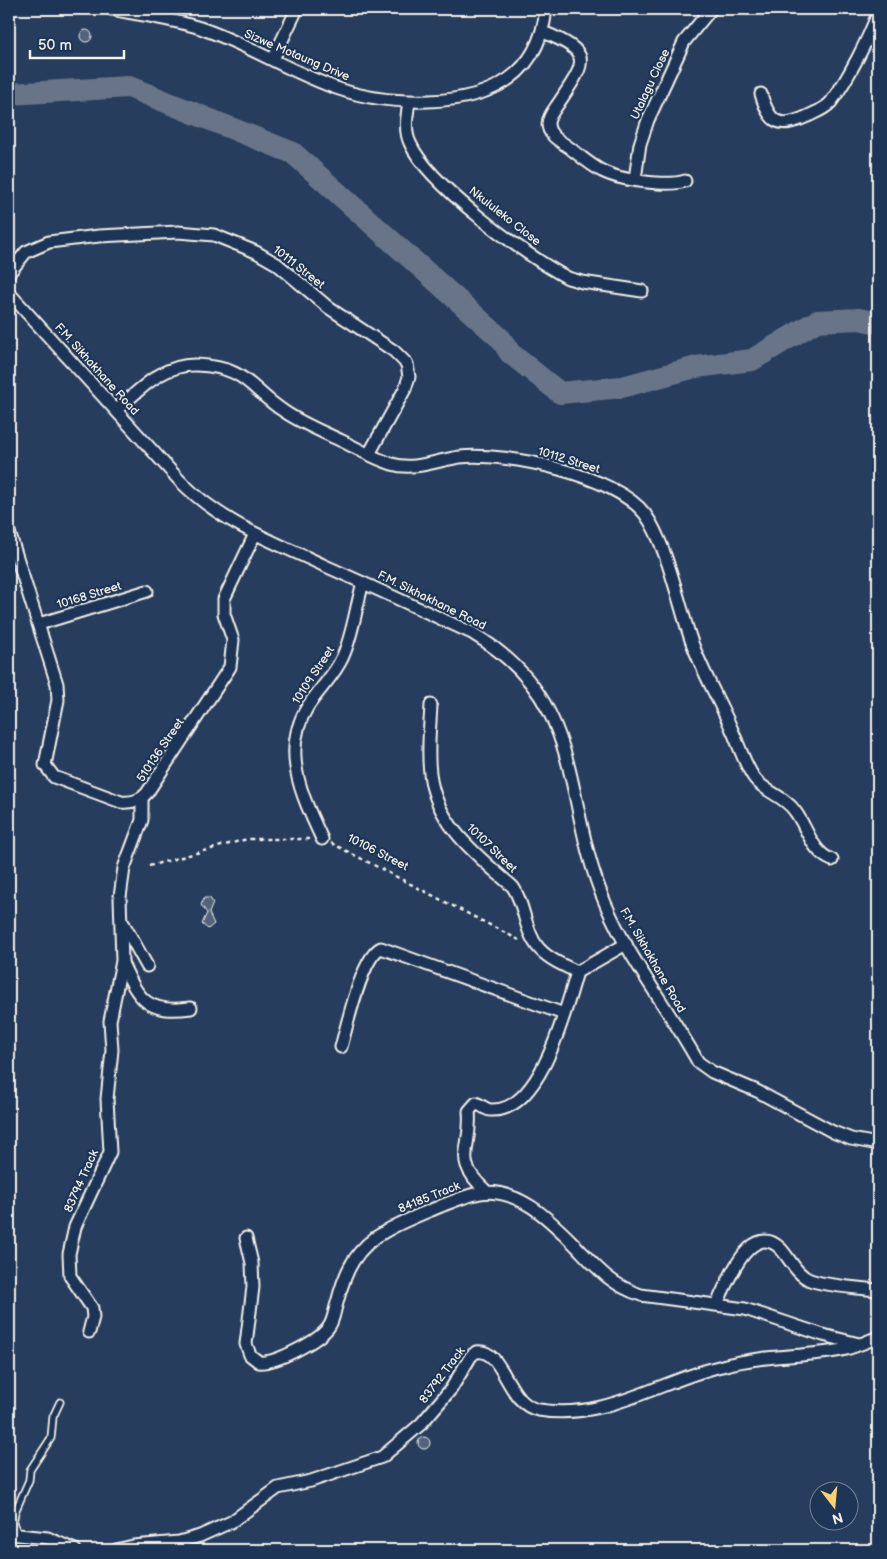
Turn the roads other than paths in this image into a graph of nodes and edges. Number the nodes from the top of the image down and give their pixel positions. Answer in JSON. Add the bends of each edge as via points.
{"nodes":[{"id":1,"x":111,"y":9,"type":"edge"},
{"id":2,"x":297,"y":9,"type":"edge"},
{"id":3,"x":546,"y":9,"type":"edge"},
{"id":4,"x":711,"y":9,"type":"edge"},
{"id":5,"x":148,"y":13,"type":"edge"},
{"id":6,"x":878,"y":13,"type":"edge"},
{"id":7,"x":543,"y":32,"type":"junction"},
{"id":8,"x":273,"y":59,"type":"junction"},
{"id":9,"x":761,"y":94,"type":"dead end"},
{"id":10,"x":408,"y":102,"type":"junction"},
{"id":11,"x":635,"y":179,"type":"junction"},
{"id":12,"x":684,"y":181,"type":"dead end"},
{"id":13,"x":9,"y":273,"type":"edge"},
{"id":14,"x":642,"y":291,"type":"dead end"},
{"id":15,"x":9,"y":293,"type":"edge"},
{"id":16,"x":116,"y":410,"type":"junction"},
{"id":17,"x":369,"y":454,"type":"junction"},
{"id":18,"x":9,"y":532,"type":"edge"},
{"id":19,"x":255,"y":534,"type":"junction"},
{"id":20,"x":363,"y":583,"type":"junction"},
{"id":21,"x":147,"y":591,"type":"dead end"},
{"id":22,"x":39,"y":624,"type":"junction"},
{"id":23,"x":430,"y":705,"type":"dead end"},
{"id":24,"x":142,"y":798,"type":"junction"},
{"id":25,"x":322,"y":839,"type":"road end"},
{"id":26,"x":832,"y":860,"type":"dead end"},
{"id":27,"x":121,"y":919,"type":"junction"},
{"id":28,"x":626,"y":944,"type":"junction"},
{"id":29,"x":122,"y":961,"type":"junction"},
{"id":30,"x":147,"y":966,"type":"dead end"},
{"id":31,"x":577,"y":972,"type":"junction"},
{"id":32,"x":191,"y":1008,"type":"dead end"},
{"id":33,"x":564,"y":1014,"type":"junction"},
{"id":34,"x":341,"y":1047,"type":"dead end"},
{"id":35,"x":878,"y":1144,"type":"edge"},
{"id":36,"x":488,"y":1192,"type":"junction"},
{"id":37,"x":246,"y":1238,"type":"dead end"},
{"id":38,"x":878,"y":1290,"type":"edge"},
{"id":39,"x":717,"y":1304,"type":"junction"},
{"id":40,"x":89,"y":1332,"type":"dead end"},
{"id":41,"x":878,"y":1337,"type":"edge"},
{"id":42,"x":859,"y":1344,"type":"junction"},
{"id":43,"x":60,"y":1402,"type":"dead end"},
{"id":44,"x":14,"y":1535,"type":"edge"},
{"id":45,"x":75,"y":1550,"type":"edge"},
{"id":46,"x":116,"y":1550,"type":"edge"}],
"edges":[{"from":1,"to":5,"type":"street","name":"Sizwe Motaung Drive"},
{"from":2,"to":8,"type":"street"},
{"from":3,"to":7,"type":"street","name":"Sizwe Motaung Drive"},
{"from":4,"to":11,"type":"street","name":"Utalagu Close","via":[[684,42],[648,120],[640,144]]},
{"from":5,"to":8,"type":"street","name":"Sizwe Motaung Drive","via":[[199,28]]},
{"from":6,"to":9,"type":"street","via":[[867,41],[831,101],[821,110],[793,123],[780,123],[766,108]]},
{"from":7,"to":10,"type":"street","name":"Sizwe Motaung Drive","via":[[521,69],[492,90],[460,99]]},
{"from":7,"to":11,"type":"street","via":[[574,46],[580,57],[572,83],[549,118],[550,132],[602,171]]},
{"from":8,"to":10,"type":"street","name":"Sizwe Motaung Drive","via":[[339,89]]},
{"from":10,"to":14,"type":"street","name":"Nkululeko Close","via":[[406,126],[414,152],[433,175],[484,221],[568,278]]},
{"from":11,"to":12,"type":"street","via":[[673,184]]},
{"from":13,"to":17,"type":"street","name":"10111 Street","via":[[35,246],[62,239],[197,232],[214,235],[256,252],[277,264],[329,308],[408,364],[409,377],[405,389]]},
{"from":15,"to":16,"type":"street","name":"F.M. Sikhakhane Road"},
{"from":16,"to":17,"type":"street","name":"10112 Street","via":[[166,370],[195,365],[221,368],[249,381],[292,417]]},
{"from":16,"to":19,"type":"street","name":"F.M. Sikhakhane Road","via":[[198,499]]},
{"from":17,"to":26,"type":"street","name":"10112 Street","via":[[400,466],[476,456],[518,460],[581,476],[635,504],[654,531],[699,661],[755,779],[790,804],[817,851]]},
{"from":18,"to":22,"type":"street","name":"510136 Street"},
{"from":19,"to":20,"type":"street","name":"F.M. Sikhakhane Road"},
{"from":19,"to":24,"type":"street","name":"510136 Street","via":[[224,599],[224,614],[233,640],[230,667]]},
{"from":20,"to":25,"type":"street","name":"10109 Street","via":[[343,656],[308,705],[296,740],[294,765],[299,788]]},
{"from":20,"to":28,"type":"street","name":"F.M. Sikhakhane Road","via":[[494,646],[537,691],[558,730],[591,864],[607,908]]},
{"from":21,"to":22,"type":"street","name":"10168 Street"},
{"from":22,"to":24,"type":"street","name":"510136 Street","via":[[58,694],[45,757],[48,772],[54,778],[121,802]]},
{"from":23,"to":31,"type":"street","name":"10107 Street","via":[[429,768],[436,801],[457,834],[516,892],[535,944]]},
{"from":24,"to":27,"type":"street","name":"83794 Track","via":[[142,820],[124,868]]},
{"from":27,"to":29,"type":"street","name":"83794 Track"},
{"from":27,"to":30,"type":"street"},
{"from":28,"to":31,"type":"street"},
{"from":28,"to":35,"type":"street","name":"F.M. Sikhakhane Road","via":[[702,1066],[832,1132]]},
{"from":29,"to":32,"type":"street","via":[[133,988],[150,1005],[168,1011]]},
{"from":29,"to":40,"type":"street","name":"83794 Track","via":[[110,1021],[112,1050],[107,1099],[110,1152],[75,1227],[69,1254],[70,1276],[92,1308]]},
{"from":31,"to":33,"type":"street"},
{"from":33,"to":34,"type":"street","via":[[381,948],[374,953],[364,973]]},
{"from":33,"to":36,"type":"street","via":[[546,1063],[525,1093],[500,1108],[490,1110],[476,1103],[469,1111],[464,1162],[471,1176]]},
{"from":36,"to":37,"type":"street","name":"84185 Track","via":[[467,1196],[431,1210],[394,1226],[365,1244],[345,1273],[328,1328],[296,1350],[264,1362],[253,1359],[246,1344],[253,1297],[253,1275]]},
{"from":36,"to":39,"type":"street","name":"84185 Track","via":[[504,1194],[530,1207],[564,1234],[616,1285],[641,1296]]},
{"from":38,"to":39,"type":"street","via":[[810,1280],[776,1244],[766,1242],[754,1244],[746,1250]]},
{"from":39,"to":42,"type":"street","name":"84185 Track","via":[[745,1309]]},
{"from":41,"to":42,"type":"street","name":"83792 Track"},
{"from":42,"to":46,"type":"street","name":"83792 Track","via":[[834,1351],[758,1358],[721,1366],[617,1403],[570,1411],[539,1410],[525,1404],[511,1388],[495,1359],[488,1353],[476,1352],[451,1389],[421,1424],[382,1457],[311,1481],[278,1488],[231,1522],[200,1536]]},
{"from":43,"to":44,"type":"lane","via":[[53,1417],[51,1438],[30,1470],[15,1512]]},
{"from":44,"to":45,"type":"street","via":[[48,1538]]}]}
